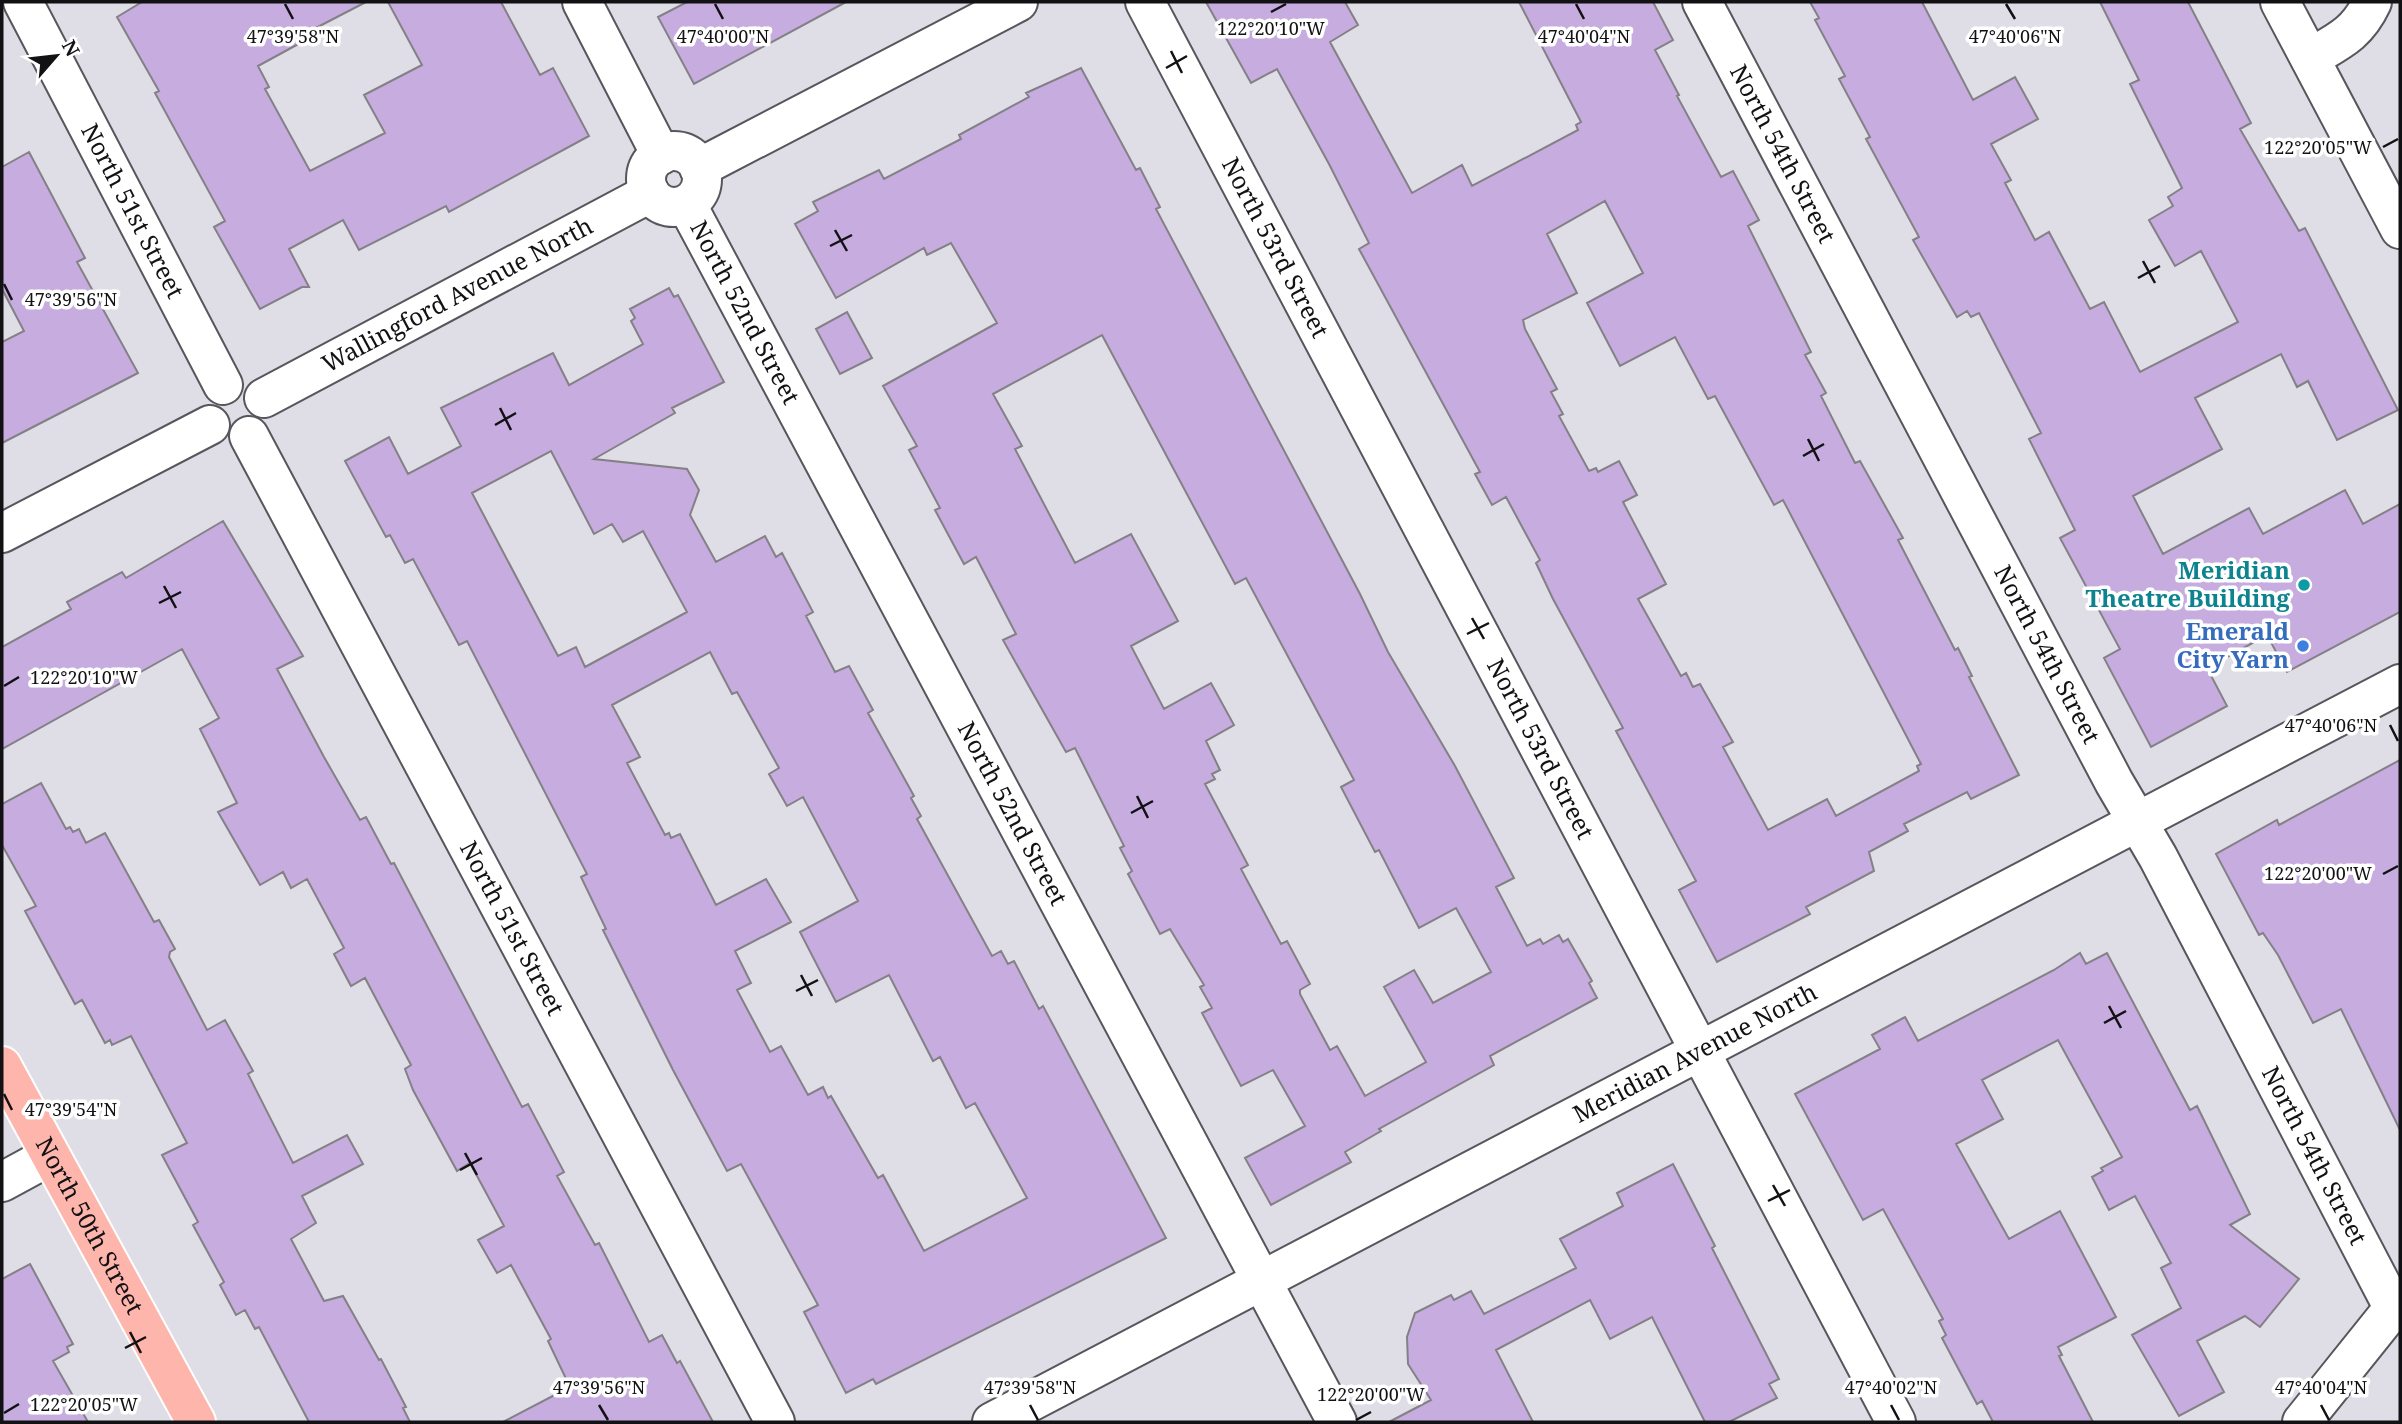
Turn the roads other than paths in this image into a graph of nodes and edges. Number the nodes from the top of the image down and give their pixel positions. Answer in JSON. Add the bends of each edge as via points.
{"nodes":[{"id":1,"x":23,"y":2,"type":"edge"},
{"id":2,"x":582,"y":2,"type":"edge"},
{"id":3,"x":1018,"y":2,"type":"edge"},
{"id":4,"x":1145,"y":2,"type":"edge"},
{"id":5,"x":1702,"y":2,"type":"edge"},
{"id":6,"x":2280,"y":2,"type":"edge"},
{"id":7,"x":2372,"y":2,"type":"edge"},
{"id":8,"x":2310,"y":58,"type":"junction"},
{"id":9,"x":661,"y":155,"type":"junction"},
{"id":10,"x":699,"y":168,"type":"junction"},
{"id":11,"x":650,"y":194,"type":"junction"},
{"id":12,"x":687,"y":205,"type":"junction"},
{"id":13,"x":2400,"y":229,"type":"edge"},
{"id":14,"x":223,"y":385,"type":"junction"},
{"id":15,"x":264,"y":398,"type":"junction"},
{"id":16,"x":210,"y":425,"type":"junction"},
{"id":17,"x":249,"y":436,"type":"junction"},
{"id":18,"x":2,"y":533,"type":"edge"},
{"id":19,"x":2400,"y":684,"type":"edge"},
{"id":20,"x":2139,"y":824,"type":"junction"},
{"id":21,"x":1701,"y":1050,"type":"junction"},
{"id":22,"x":2,"y":1066,"type":"edge"},
{"id":23,"x":50,"y":1156,"type":"junction"},
{"id":24,"x":2,"y":1182,"type":"edge"},
{"id":25,"x":1263,"y":1280,"type":"junction"},
{"id":26,"x":2397,"y":1305,"type":"edge"},
{"id":27,"x":196,"y":1422,"type":"edge"},
{"id":28,"x":775,"y":1422,"type":"edge"},
{"id":29,"x":992,"y":1422,"type":"edge"},
{"id":30,"x":1337,"y":1422,"type":"edge"},
{"id":31,"x":1896,"y":1422,"type":"edge"},
{"id":32,"x":2302,"y":1422,"type":"edge"}],
"edges":[{"from":1,"to":14,"type":"street","name":"North 51st Street"},
{"from":2,"to":9,"type":"street"},
{"from":3,"to":10,"type":"street"},
{"from":4,"to":21,"type":"street","name":"North 53rd Street"},
{"from":5,"to":20,"type":"street","name":"North 54th Street"},
{"from":6,"to":8,"type":"street"},
{"from":7,"to":8,"type":"street","via":[[2350,35]]},
{"from":8,"to":13,"type":"street"},
{"from":9,"to":10,"type":"street","via":[[682,152]]},
{"from":9,"to":11,"type":"street","via":[[647,172]]},
{"from":10,"to":12,"type":"street","via":[[703,182]]},
{"from":11,"to":12,"type":"street","via":[[668,207]]},
{"from":11,"to":15,"type":"street","name":"Wallingford Avenue North"},
{"from":12,"to":25,"type":"street","name":"North 52nd Street"},
{"from":14,"to":15,"type":"street","via":[[237,380],[247,383]]},
{"from":14,"to":16,"type":"street","via":[[211,395]]},
{"from":15,"to":17,"type":"street","via":[[264,420]]},
{"from":16,"to":17,"type":"street","via":[[226,438]]},
{"from":16,"to":18,"type":"street"},
{"from":17,"to":28,"type":"street","name":"North 51st Street"},
{"from":19,"to":20,"type":"street","name":"Meridian Avenue North"},
{"from":20,"to":21,"type":"street","name":"Meridian Avenue North"},
{"from":20,"to":26,"type":"street","name":"North 54th Street"},
{"from":21,"to":25,"type":"street","name":"Meridian Avenue North"},
{"from":21,"to":31,"type":"street","name":"North 53rd Street"},
{"from":22,"to":23,"type":"main road","name":"North 50th Street"},
{"from":23,"to":24,"type":"street"},
{"from":23,"to":27,"type":"main road","name":"North 50th Street"},
{"from":25,"to":29,"type":"street","name":"Meridian Avenue North"},
{"from":25,"to":30,"type":"street","name":"North 52nd Street"},
{"from":26,"to":32,"type":"street"}]}
